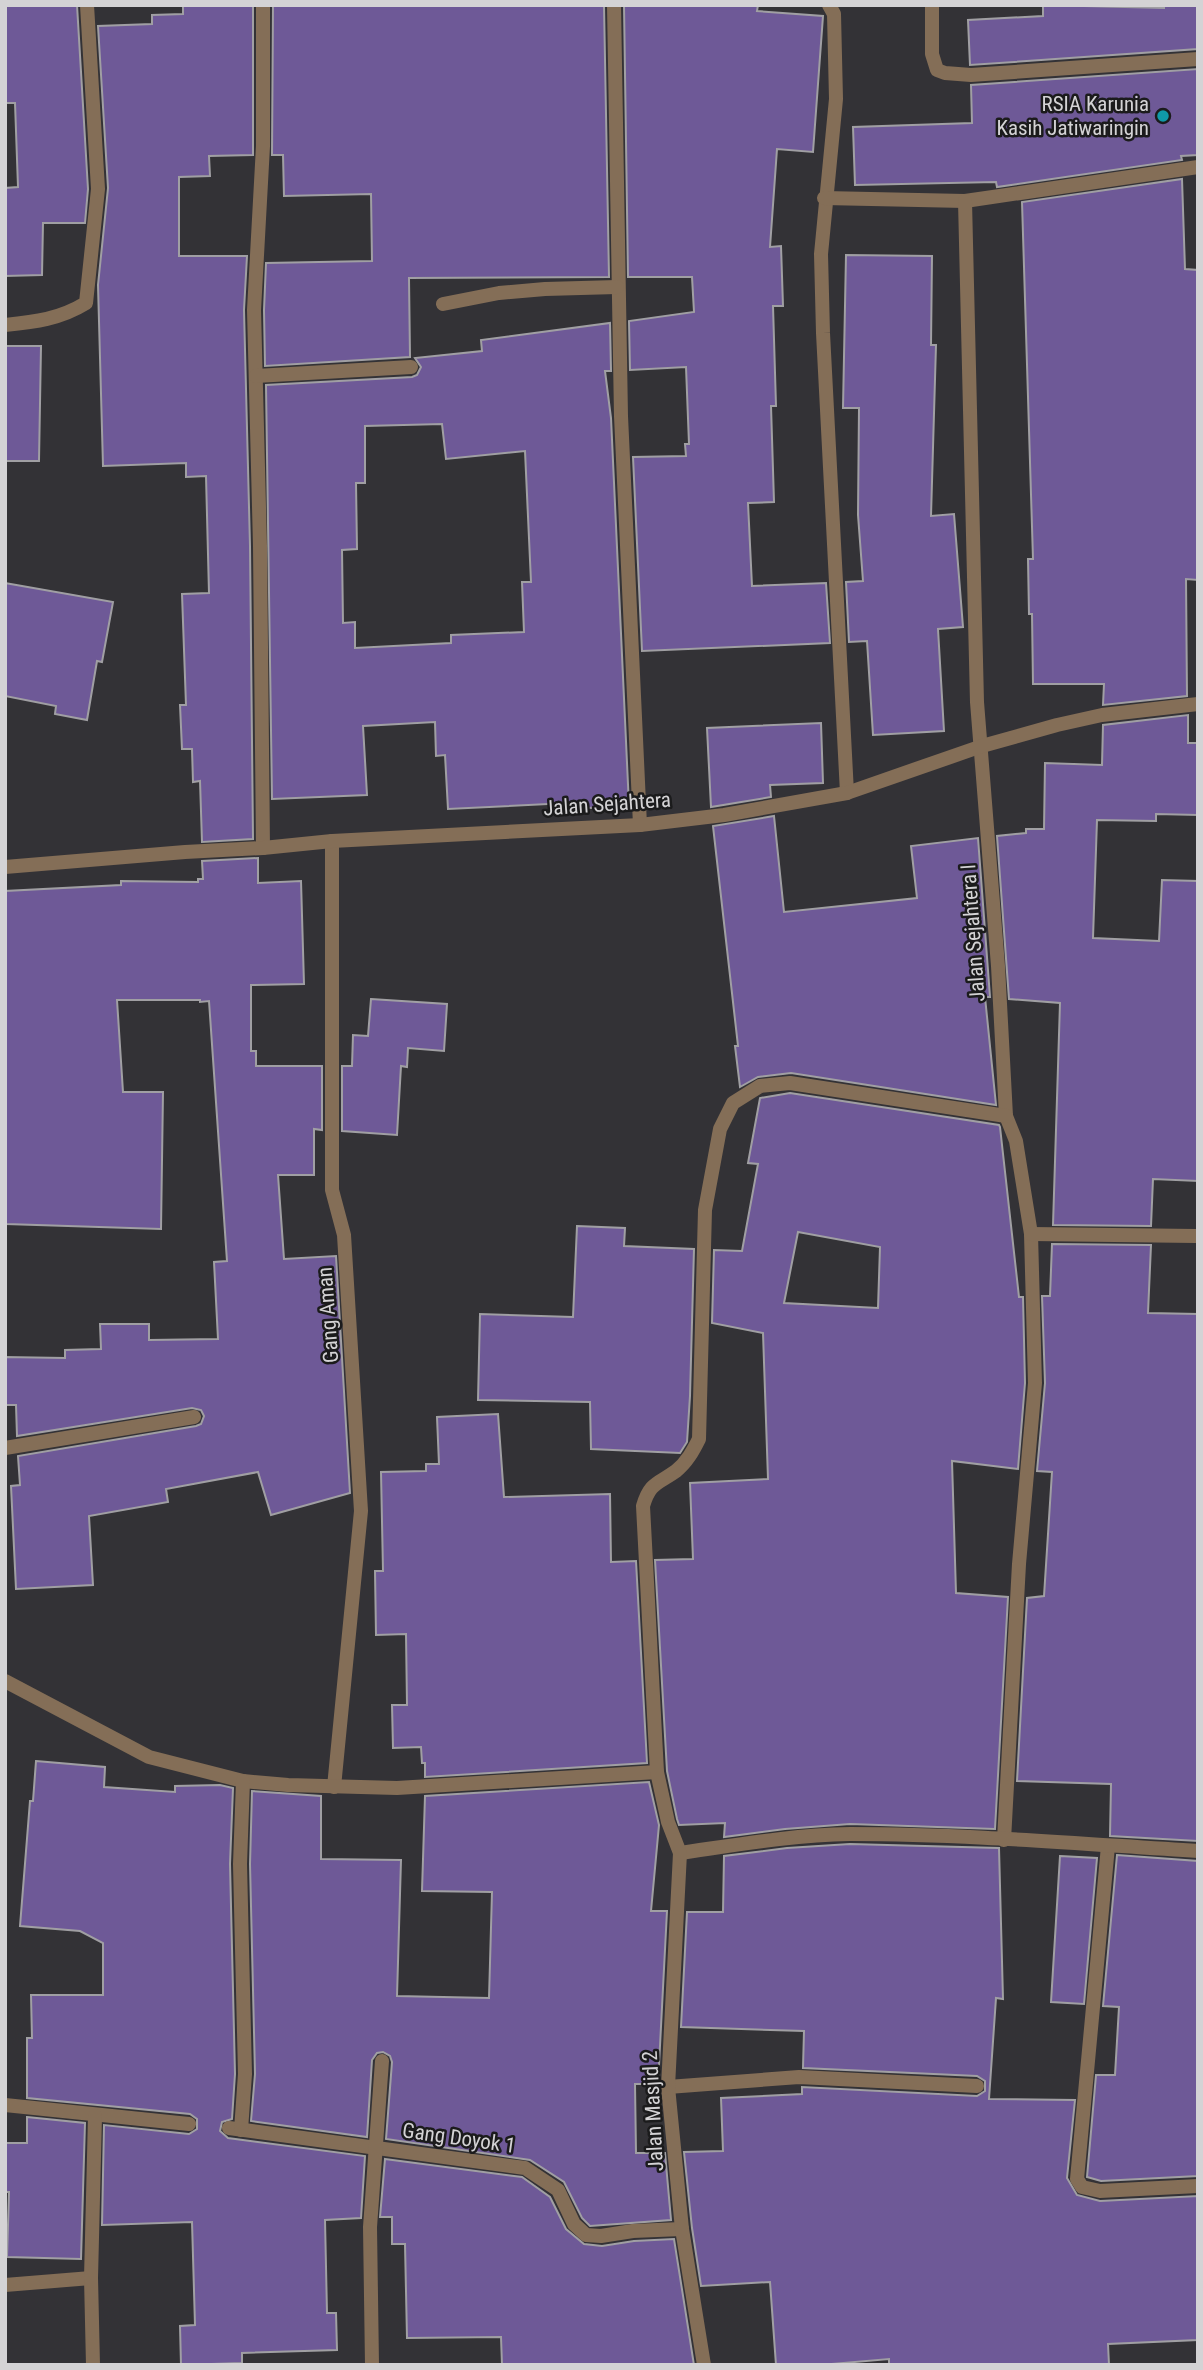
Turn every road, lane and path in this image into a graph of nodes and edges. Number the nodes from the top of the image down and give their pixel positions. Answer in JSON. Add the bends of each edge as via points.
{"nodes":[{"id":1,"x":87,"y":5,"type":"edge"},
{"id":2,"x":263,"y":5,"type":"edge"},
{"id":3,"x":614,"y":5,"type":"edge"},
{"id":4,"x":829,"y":5,"type":"edge"},
{"id":5,"x":932,"y":5,"type":"edge"},
{"id":6,"x":1198,"y":59,"type":"edge"},
{"id":7,"x":1198,"y":167,"type":"edge"},
{"id":8,"x":824,"y":198,"type":"junction"},
{"id":9,"x":965,"y":201,"type":"junction"},
{"id":10,"x":617,"y":287,"type":"junction"},
{"id":11,"x":443,"y":304,"type":"dead end"},
{"id":12,"x":5,"y":325,"type":"edge"},
{"id":13,"x":411,"y":367,"type":"dead end"},
{"id":14,"x":256,"y":376,"type":"junction"},
{"id":15,"x":1198,"y":704,"type":"edge"},
{"id":16,"x":982,"y":746,"type":"junction"},
{"id":17,"x":847,"y":793,"type":"junction"},
{"id":18,"x":640,"y":825,"type":"junction"},
{"id":19,"x":332,"y":841,"type":"junction"},
{"id":20,"x":263,"y":848,"type":"junction"},
{"id":21,"x":5,"y":867,"type":"edge"},
{"id":22,"x":1006,"y":1116,"type":"junction"},
{"id":23,"x":1031,"y":1234,"type":"junction"},
{"id":24,"x":1196,"y":1236,"type":"edge"},
{"id":25,"x":194,"y":1417,"type":"dead end"},
{"id":26,"x":5,"y":1448,"type":"edge"},
{"id":27,"x":6,"y":1682,"type":"edge"},
{"id":28,"x":5,"y":1689,"type":"edge"},
{"id":29,"x":657,"y":1772,"type":"junction"},
{"id":30,"x":243,"y":1781,"type":"junction"},
{"id":31,"x":334,"y":1787,"type":"junction"},
{"id":32,"x":1004,"y":1840,"type":"junction"},
{"id":33,"x":1108,"y":1846,"type":"junction"},
{"id":34,"x":1198,"y":1850,"type":"edge"},
{"id":35,"x":680,"y":1853,"type":"junction"},
{"id":36,"x":382,"y":2061,"type":"dead end"},
{"id":37,"x":977,"y":2086,"type":"dead end"},
{"id":38,"x":668,"y":2087,"type":"junction"},
{"id":39,"x":5,"y":2105,"type":"edge"},
{"id":40,"x":94,"y":2116,"type":"junction"},
{"id":41,"x":189,"y":2124,"type":"dead end"},
{"id":42,"x":377,"y":2147,"type":"junction"},
{"id":43,"x":1198,"y":2186,"type":"edge"},
{"id":44,"x":682,"y":2229,"type":"junction"},
{"id":45,"x":91,"y":2278,"type":"junction"},
{"id":46,"x":5,"y":2285,"type":"edge"},
{"id":47,"x":93,"y":2365,"type":"edge"},
{"id":48,"x":372,"y":2365,"type":"edge"},
{"id":49,"x":704,"y":2365,"type":"edge"}],
"edges":[{"from":1,"to":12,"type":"street","via":[[98,189],[86,303],[68,314]]},
{"from":2,"to":14,"type":"street"},
{"from":3,"to":10,"type":"street"},
{"from":4,"to":8,"type":"street","via":[[834,14],[836,99]]},
{"from":5,"to":6,"type":"street","via":[[932,54],[937,69],[945,73]]},
{"from":7,"to":9,"type":"street"},
{"from":8,"to":9,"type":"street"},
{"from":8,"to":17,"type":"street","via":[[822,333]]},
{"from":9,"to":16,"type":"street","name":"Jalan Sejahtera I","via":[[977,702]]},
{"from":10,"to":11,"type":"street","via":[[499,293]]},
{"from":10,"to":18,"type":"street"},
{"from":13,"to":14,"type":"street"},
{"from":14,"to":20,"type":"street"},
{"from":15,"to":16,"type":"street","name":"Jalan Sejahtera","via":[[1102,715]]},
{"from":16,"to":17,"type":"street","name":"Jalan Sejahtera"},
{"from":16,"to":22,"type":"street","name":"Jalan Sejahtera I"},
{"from":17,"to":18,"type":"street","name":"Jalan Sejahtera"},
{"from":18,"to":19,"type":"street","name":"Jalan Sejahtera"},
{"from":19,"to":20,"type":"street","name":"Jalan Sejahtera"},
{"from":19,"to":31,"type":"street","name":"Gang Aman","via":[[332,1190],[344,1235],[361,1511]]},
{"from":20,"to":21,"type":"street","name":"Jalan Sejahtera"},
{"from":22,"to":23,"type":"street","name":"Jalan Sejahtera I","via":[[1016,1141]]},
{"from":22,"to":29,"type":"street","via":[[790,1083],[760,1086],[733,1103],[720,1129],[705,1210],[699,1439],[689,1459],[652,1485],[643,1506]]},
{"from":23,"to":24,"type":"street"},
{"from":23,"to":32,"type":"street","name":"Jalan Sejahtera I","via":[[1035,1384],[1019,1564]]},
{"from":25,"to":26,"type":"street"},
{"from":27,"to":28,"type":"street"},
{"from":27,"to":30,"type":"street","via":[[149,1757]]},
{"from":29,"to":31,"type":"street","via":[[397,1788]]},
{"from":29,"to":35,"type":"street"},
{"from":30,"to":31,"type":"street"},
{"from":30,"to":42,"type":"street","name":"Gang Doyok 1","via":[[240,1864],[245,2074],[235,2129]]},
{"from":32,"to":33,"type":"street"},
{"from":32,"to":35,"type":"street","via":[[850,1834]]},
{"from":33,"to":34,"type":"street"},
{"from":33,"to":43,"type":"street","via":[[1077,2179],[1082,2188],[1100,2191]]},
{"from":35,"to":38,"type":"street","name":"Jalan Masjid 2"},
{"from":36,"to":42,"type":"street"},
{"from":37,"to":38,"type":"street","via":[[799,2077]]},
{"from":38,"to":44,"type":"street","name":"Jalan Masjid 2"},
{"from":39,"to":40,"type":"street"},
{"from":40,"to":41,"type":"street"},
{"from":40,"to":45,"type":"street"},
{"from":42,"to":44,"type":"street","name":"Gang Doyok 1","via":[[525,2168],[558,2190],[574,2224],[586,2235]]},
{"from":42,"to":48,"type":"street","via":[[370,2227]]},
{"from":44,"to":49,"type":"street","name":"Jalan Masjid 2"},
{"from":45,"to":46,"type":"street"},
{"from":45,"to":47,"type":"street"}]}
